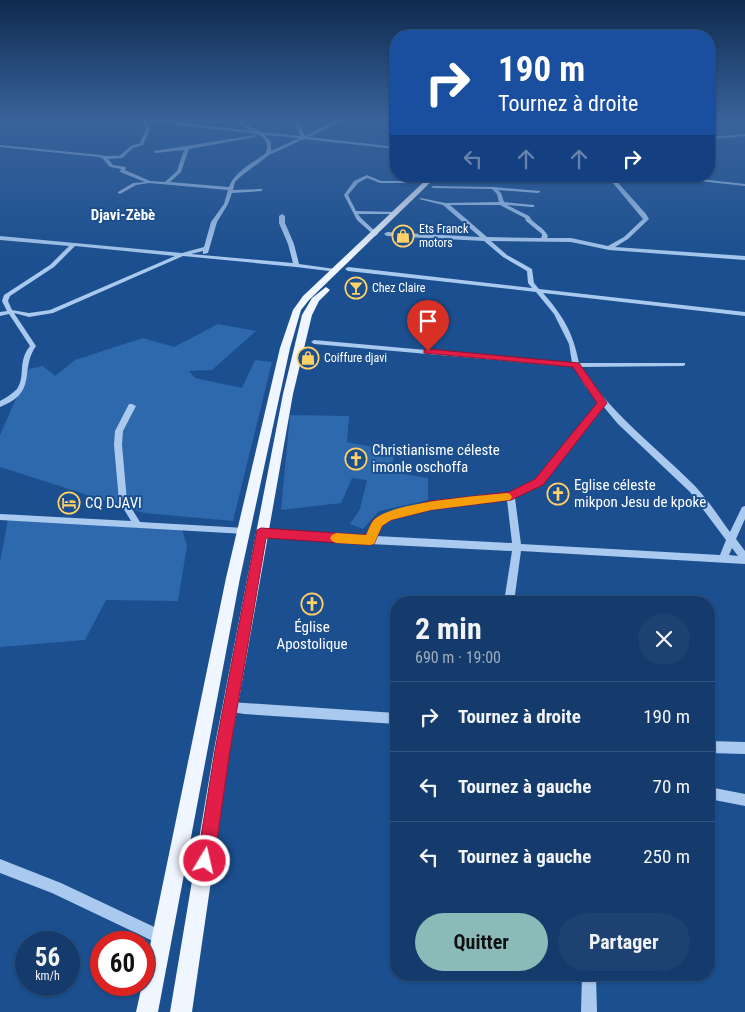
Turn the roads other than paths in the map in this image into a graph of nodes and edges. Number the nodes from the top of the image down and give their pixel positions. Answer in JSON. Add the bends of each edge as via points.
{"nodes":[{"id":1,"x":122,"y":166,"type":"edge"},
{"id":2,"x":181,"y":166,"type":"edge"},
{"id":3,"x":251,"y":166,"type":"edge"},
{"id":4,"x":149,"y":182,"type":"junction"},
{"id":5,"x":390,"y":182,"type":"edge"},
{"id":6,"x":432,"y":182,"type":"edge"},
{"id":7,"x":433,"y":182,"type":"edge"},
{"id":8,"x":449,"y":182,"type":"edge"},
{"id":9,"x":614,"y":182,"type":"edge"},
{"id":10,"x":715,"y":182,"type":"edge"},
{"id":11,"x":479,"y":183,"type":"dead end"},
{"id":12,"x":166,"y":184,"type":"junction"},
{"id":13,"x":745,"y":185,"type":"edge"},
{"id":14,"x":494,"y":188,"type":"junction"},
{"id":15,"x":230,"y":190,"type":"junction"},
{"id":16,"x":260,"y":190,"type":"dead end"},
{"id":17,"x":538,"y":192,"type":"dead end"},
{"id":18,"x":120,"y":193,"type":"dead end"},
{"id":19,"x":421,"y":199,"type":"junction"},
{"id":20,"x":445,"y":204,"type":"junction"},
{"id":21,"x":502,"y":204,"type":"junction"},
{"id":22,"x":532,"y":206,"type":"dead end"},
{"id":23,"x":355,"y":212,"type":"junction"},
{"id":24,"x":397,"y":213,"type":"junction"},
{"id":25,"x":282,"y":216,"type":"dead end"},
{"id":26,"x":381,"y":234,"type":"junction"},
{"id":27,"x":0,"y":238,"type":"edge"},
{"id":28,"x":485,"y":239,"type":"junction"},
{"id":29,"x":543,"y":240,"type":"junction"},
{"id":30,"x":73,"y":245,"type":"junction"},
{"id":31,"x":206,"y":248,"type":"junction"},
{"id":32,"x":609,"y":248,"type":"junction"},
{"id":33,"x":181,"y":255,"type":"junction"},
{"id":34,"x":203,"y":258,"type":"junction"},
{"id":35,"x":745,"y":258,"type":"edge"},
{"id":36,"x":296,"y":265,"type":"junction"},
{"id":37,"x":342,"y":270,"type":"junction"},
{"id":38,"x":537,"y":290,"type":"junction"},
{"id":39,"x":9,"y":312,"type":"junction"},
{"id":40,"x":0,"y":314,"type":"edge"},
{"id":41,"x":745,"y":314,"type":"edge"},
{"id":42,"x":314,"y":342,"type":"dead end"},
{"id":43,"x":683,"y":364,"type":"dead end"},
{"id":44,"x":576,"y":365,"type":"junction"},
{"id":45,"x":602,"y":403,"type":"junction"},
{"id":46,"x":0,"y":405,"type":"edge"},
{"id":47,"x":132,"y":406,"type":"dead end"},
{"id":48,"x":511,"y":496,"type":"junction"},
{"id":49,"x":745,"y":509,"type":"edge"},
{"id":50,"x":0,"y":516,"type":"edge"},
{"id":51,"x":137,"y":524,"type":"junction"},
{"id":52,"x":246,"y":531,"type":"junction"},
{"id":53,"x":261,"y":533,"type":"junction"},
{"id":54,"x":732,"y":539,"type":"junction"},
{"id":55,"x":370,"y":540,"type":"junction"},
{"id":56,"x":518,"y":548,"type":"junction"},
{"id":57,"x":723,"y":558,"type":"junction"},
{"id":58,"x":745,"y":559,"type":"edge"},
{"id":59,"x":510,"y":596,"type":"edge"},
{"id":60,"x":230,"y":706,"type":"junction"},
{"id":61,"x":390,"y":719,"type":"edge"},
{"id":62,"x":715,"y":747,"type":"edge"},
{"id":63,"x":745,"y":748,"type":"edge"},
{"id":64,"x":715,"y":794,"type":"edge"},
{"id":65,"x":745,"y":800,"type":"edge"},
{"id":66,"x":0,"y":866,"type":"edge"},
{"id":67,"x":162,"y":938,"type":"junction"},
{"id":68,"x":589,"y":981,"type":"edge"},
{"id":69,"x":147,"y":1012,"type":"edge"},
{"id":70,"x":181,"y":1012,"type":"edge"},
{"id":71,"x":589,"y":1012,"type":"edge"}],
"edges":[{"from":1,"to":4,"type":"street","via":[[121,171]]},
{"from":2,"to":12,"type":"street"},
{"from":3,"to":15,"type":"street","via":[[238,176]]},
{"from":4,"to":12,"type":"street"},
{"from":4,"to":18,"type":"street","via":[[135,184]]},
{"from":5,"to":23,"type":"street","via":[[380,182],[370,176],[356,182],[346,195]]},
{"from":6,"to":24,"type":"main road"},
{"from":7,"to":19,"type":"main road"},
{"from":8,"to":14,"type":"street"},
{"from":9,"to":32,"type":"street","via":[[646,219],[626,238]]},
{"from":10,"to":13,"type":"street"},
{"from":11,"to":14,"type":"street"},
{"from":12,"to":15,"type":"street"},
{"from":14,"to":17,"type":"street"},
{"from":14,"to":21,"type":"street"},
{"from":15,"to":16,"type":"street"},
{"from":15,"to":31,"type":"street","via":[[226,204],[214,222]]},
{"from":19,"to":20,"type":"street"},
{"from":19,"to":26,"type":"main road"},
{"from":20,"to":21,"type":"street"},
{"from":20,"to":28,"type":"street"},
{"from":21,"to":22,"type":"street"},
{"from":21,"to":29,"type":"street","via":[[527,217],[544,233]]},
{"from":23,"to":24,"type":"street"},
{"from":23,"to":26,"type":"street"},
{"from":24,"to":26,"type":"main road"},
{"from":25,"to":36,"type":"street"},
{"from":26,"to":28,"type":"street"},
{"from":26,"to":37,"type":"main road"},
{"from":27,"to":30,"type":"street"},
{"from":28,"to":29,"type":"street"},
{"from":28,"to":38,"type":"street","via":[[505,256],[530,270]]},
{"from":29,"to":32,"type":"street","via":[[579,241]]},
{"from":30,"to":33,"type":"street"},
{"from":30,"to":39,"type":"street","via":[[52,266],[7,295],[5,301]]},
{"from":31,"to":33,"type":"street"},
{"from":31,"to":34,"type":"street"},
{"from":32,"to":35,"type":"street"},
{"from":33,"to":34,"type":"street"},
{"from":33,"to":39,"type":"street","via":[[51,312],[29,315]]},
{"from":34,"to":36,"type":"street"},
{"from":36,"to":37,"type":"street"},
{"from":37,"to":38,"type":"street"},
{"from":37,"to":52,"type":"main road","via":[[306,298],[297,310],[285,348]]},
{"from":37,"to":53,"type":"main road","via":[[315,300],[307,315]]},
{"from":38,"to":41,"type":"street"},
{"from":38,"to":44,"type":"street","via":[[557,313],[572,344]]},
{"from":39,"to":40,"type":"street"},
{"from":39,"to":46,"type":"street","via":[[26,331],[33,346],[26,354],[23,384],[18,392]]},
{"from":42,"to":44,"type":"street"},
{"from":43,"to":44,"type":"street"},
{"from":44,"to":45,"type":"street"},
{"from":45,"to":48,"type":"street","via":[[539,482]]},
{"from":45,"to":54,"type":"street","via":[[693,490]]},
{"from":47,"to":51,"type":"street","via":[[119,431],[118,445],[123,500]]},
{"from":48,"to":55,"type":"street","via":[[431,506],[388,517],[377,524]]},
{"from":48,"to":56,"type":"street"},
{"from":49,"to":54,"type":"street"},
{"from":50,"to":51,"type":"street"},
{"from":51,"to":52,"type":"street"},
{"from":52,"to":67,"type":"main road","via":[[207,701]]},
{"from":53,"to":55,"type":"street"},
{"from":53,"to":60,"type":"main road"},
{"from":54,"to":57,"type":"street"},
{"from":54,"to":58,"type":"street"},
{"from":55,"to":56,"type":"street"},
{"from":56,"to":57,"type":"street"},
{"from":56,"to":59,"type":"street"},
{"from":57,"to":58,"type":"street"},
{"from":60,"to":61,"type":"street"},
{"from":60,"to":70,"type":"main road"},
{"from":62,"to":63,"type":"street"},
{"from":64,"to":65,"type":"street"},
{"from":66,"to":67,"type":"street","via":[[56,888]]},
{"from":67,"to":69,"type":"main road"},
{"from":68,"to":71,"type":"street"}]}
